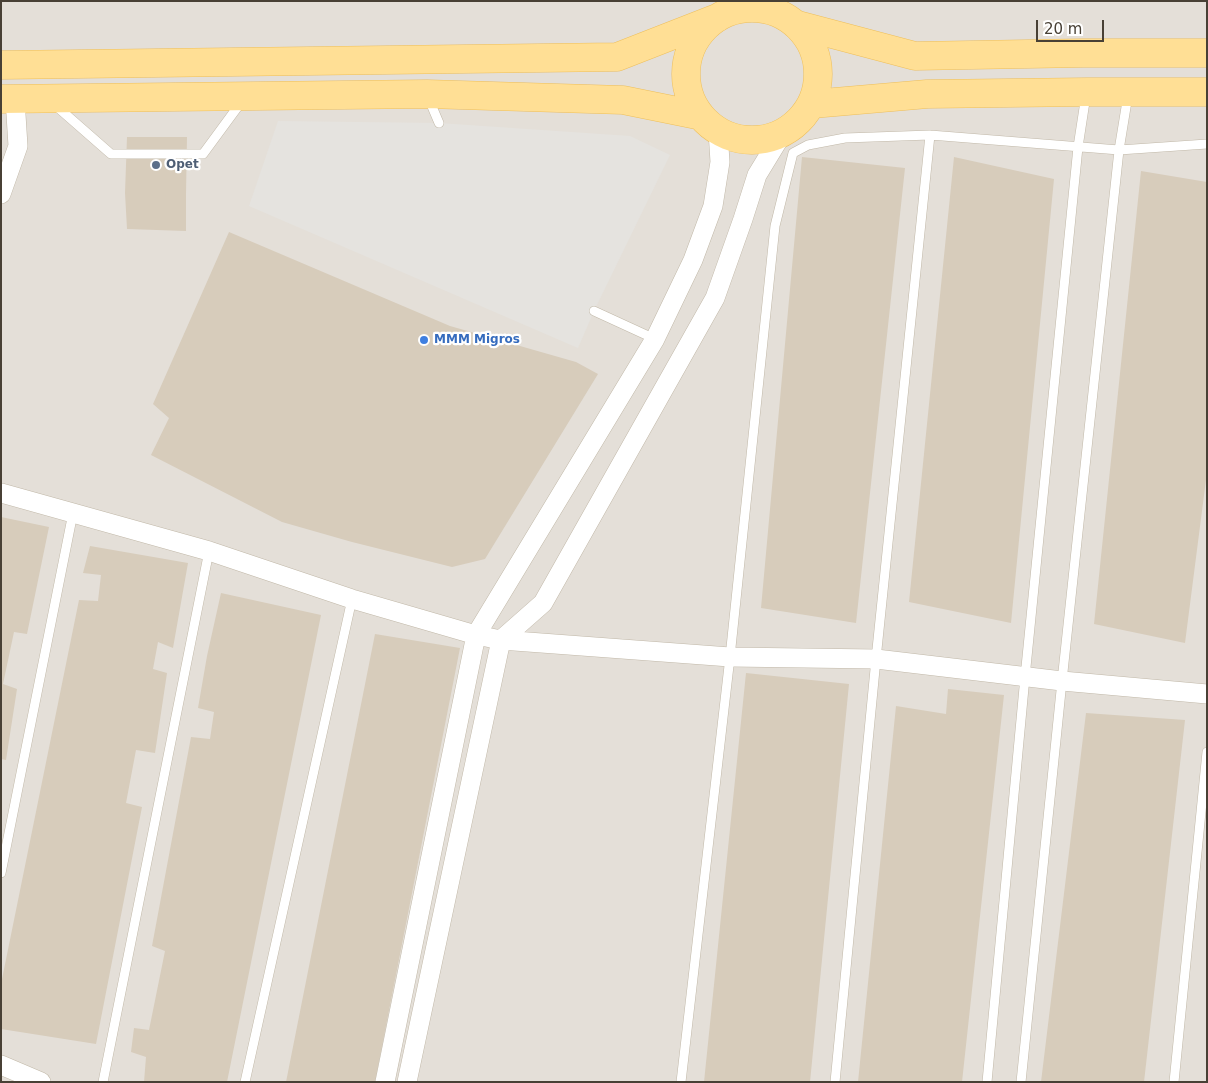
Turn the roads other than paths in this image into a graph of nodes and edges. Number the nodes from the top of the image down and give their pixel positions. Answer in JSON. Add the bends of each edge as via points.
{"nodes":[{"id":1,"x":717,"y":18,"type":"junction"},
{"id":2,"x":798,"y":26,"type":"junction"},
{"id":3,"x":1083,"y":53,"type":"junction"},
{"id":4,"x":1207,"y":53,"type":"edge"},
{"id":5,"x":1,"y":65,"type":"edge"},
{"id":6,"x":1207,"y":68,"type":"edge"},
{"id":7,"x":1086,"y":92,"type":"junction"},
{"id":8,"x":1207,"y":92,"type":"edge"},
{"id":9,"x":1128,"y":93,"type":"junction"},
{"id":10,"x":428,"y":94,"type":"junction"},
{"id":11,"x":245,"y":96,"type":"junction"},
{"id":12,"x":47,"y":98,"type":"junction"},
{"id":13,"x":8,"y":99,"type":"edge"},
{"id":14,"x":812,"y":104,"type":"junction"},
{"id":15,"x":439,"y":122,"type":"dead end"},
{"id":16,"x":708,"y":123,"type":"junction"},
{"id":17,"x":782,"y":134,"type":"junction"},
{"id":18,"x":930,"y":135,"type":"junction"},
{"id":19,"x":1207,"y":144,"type":"edge"},
{"id":20,"x":1078,"y":147,"type":"junction"},
{"id":21,"x":1119,"y":150,"type":"junction"},
{"id":22,"x":1,"y":194,"type":"edge"},
{"id":23,"x":594,"y":311,"type":"dead end"},
{"id":24,"x":655,"y":339,"type":"junction"},
{"id":25,"x":684,"y":354,"type":"junction"},
{"id":26,"x":1,"y":493,"type":"edge"},
{"id":27,"x":73,"y":513,"type":"junction"},
{"id":28,"x":209,"y":551,"type":"junction"},
{"id":29,"x":352,"y":599,"type":"junction"},
{"id":30,"x":476,"y":634,"type":"junction"},
{"id":31,"x":501,"y":640,"type":"junction"},
{"id":32,"x":730,"y":657,"type":"junction"},
{"id":33,"x":876,"y":659,"type":"junction"},
{"id":34,"x":1025,"y":677,"type":"junction"},
{"id":35,"x":1062,"y":681,"type":"junction"},
{"id":36,"x":1207,"y":694,"type":"edge"},
{"id":37,"x":1207,"y":752,"type":"edge"},
{"id":38,"x":1,"y":873,"type":"edge"},
{"id":39,"x":1,"y":1065,"type":"edge"},
{"id":40,"x":41,"y":1082,"type":"edge"},
{"id":41,"x":103,"y":1082,"type":"edge"},
{"id":42,"x":244,"y":1082,"type":"edge"},
{"id":43,"x":385,"y":1082,"type":"edge"},
{"id":44,"x":407,"y":1082,"type":"edge"},
{"id":45,"x":681,"y":1082,"type":"edge"},
{"id":46,"x":835,"y":1082,"type":"edge"},
{"id":47,"x":987,"y":1082,"type":"edge"},
{"id":48,"x":1021,"y":1082,"type":"edge"},
{"id":49,"x":1174,"y":1082,"type":"edge"}],
"edges":[{"from":1,"to":2,"type":"main road","via":[[738,9],[759,8],[780,14]]},
{"from":1,"to":5,"type":"main road","via":[[617,57]]},
{"from":1,"to":16,"type":"main road","via":[[700,33],[689,53],[686,75],[690,97]]},
{"from":2,"to":3,"type":"main road","via":[[915,56]]},
{"from":2,"to":14,"type":"main road","via":[[811,43],[818,63],[818,84]]},
{"from":3,"to":4,"type":"main road"},
{"from":3,"to":7,"type":"main road"},
{"from":6,"to":7,"type":"main road","via":[[1123,69],[1106,74]]},
{"from":7,"to":9,"type":"main road"},
{"from":7,"to":14,"type":"main road","via":[[926,94]]},
{"from":7,"to":20,"type":"lane"},
{"from":8,"to":9,"type":"main road"},
{"from":9,"to":21,"type":"lane"},
{"from":10,"to":11,"type":"main road"},
{"from":10,"to":15,"type":"lane"},
{"from":10,"to":16,"type":"main road","via":[[623,100]]},
{"from":11,"to":12,"type":"main road"},
{"from":11,"to":12,"type":"lane","via":[[203,154],[112,154]]},
{"from":12,"to":13,"type":"main road"},
{"from":13,"to":22,"type":"street","via":[[18,146]]},
{"from":14,"to":17,"type":"main road","via":[[799,122]]},
{"from":16,"to":17,"type":"main road","via":[[738,139],[760,140]]},
{"from":16,"to":24,"type":"street","via":[[720,162],[713,206],[693,260]]},
{"from":17,"to":25,"type":"street","via":[[757,175],[715,298]]},
{"from":18,"to":20,"type":"lane"},
{"from":18,"to":32,"type":"lane","via":[[845,138],[808,145],[793,153],[775,226]]},
{"from":18,"to":33,"type":"lane"},
{"from":19,"to":21,"type":"lane"},
{"from":20,"to":21,"type":"lane"},
{"from":20,"to":34,"type":"lane"},
{"from":21,"to":35,"type":"lane"},
{"from":23,"to":24,"type":"lane"},
{"from":24,"to":25,"type":"street"},
{"from":24,"to":30,"type":"street"},
{"from":25,"to":31,"type":"street","via":[[543,603]]},
{"from":26,"to":27,"type":"street"},
{"from":27,"to":28,"type":"street"},
{"from":27,"to":38,"type":"lane"},
{"from":28,"to":29,"type":"street"},
{"from":28,"to":41,"type":"lane"},
{"from":29,"to":30,"type":"street"},
{"from":29,"to":42,"type":"lane"},
{"from":30,"to":31,"type":"street"},
{"from":30,"to":43,"type":"street"},
{"from":31,"to":32,"type":"street"},
{"from":31,"to":44,"type":"street"},
{"from":32,"to":33,"type":"street"},
{"from":32,"to":45,"type":"lane"},
{"from":33,"to":34,"type":"street"},
{"from":33,"to":46,"type":"lane"},
{"from":34,"to":35,"type":"street"},
{"from":34,"to":47,"type":"lane"},
{"from":35,"to":36,"type":"street"},
{"from":35,"to":48,"type":"lane"},
{"from":37,"to":49,"type":"lane"},
{"from":39,"to":40,"type":"street"}]}
